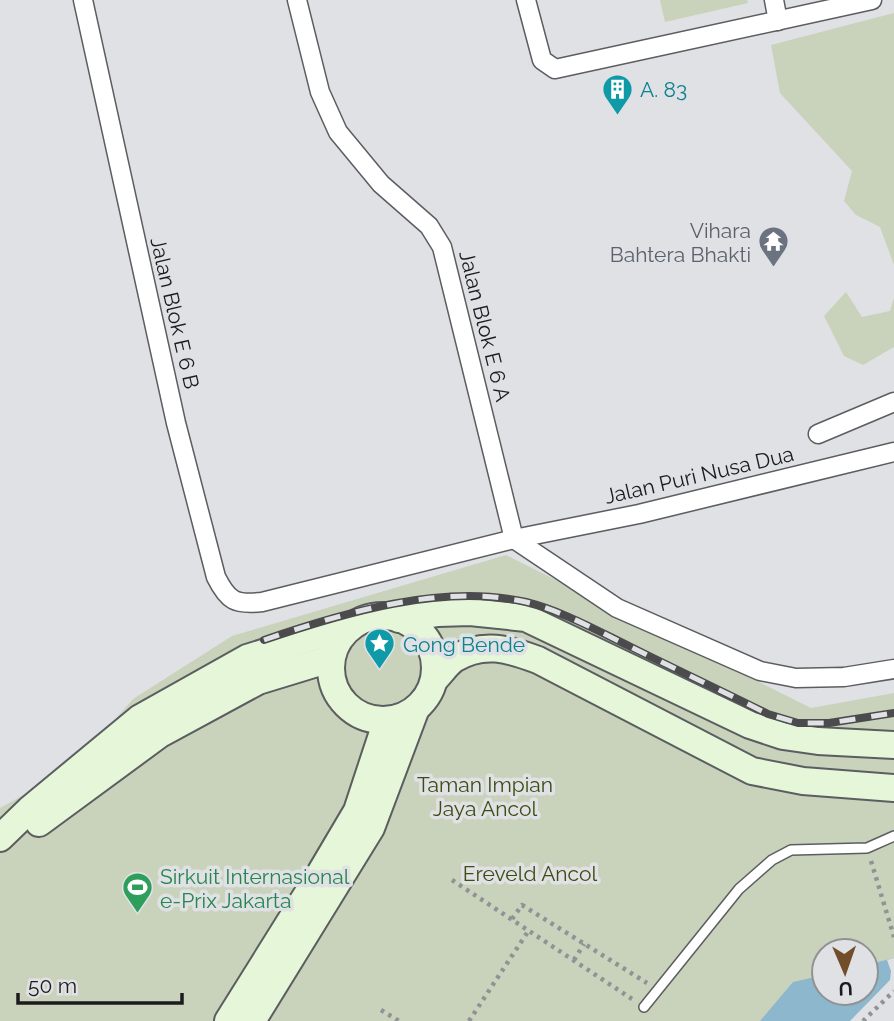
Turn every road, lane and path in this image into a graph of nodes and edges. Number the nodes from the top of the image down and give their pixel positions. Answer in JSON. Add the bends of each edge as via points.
{"nodes":[{"id":1,"x":83,"y":0,"type":"edge"},
{"id":2,"x":298,"y":0,"type":"edge"},
{"id":3,"x":526,"y":0,"type":"edge"},
{"id":4,"x":774,"y":0,"type":"edge"},
{"id":5,"x":872,"y":0,"type":"edge"},
{"id":6,"x":778,"y":21,"type":"junction"},
{"id":7,"x":894,"y":402,"type":"edge"},
{"id":8,"x":818,"y":434,"type":"dead end"},
{"id":9,"x":894,"y":452,"type":"edge"},
{"id":10,"x":513,"y":538,"type":"junction"},
{"id":11,"x":262,"y":602,"type":"joint"},
{"id":12,"x":399,"y":619,"type":"junction"},
{"id":13,"x":352,"y":625,"type":"junction"},
{"id":14,"x":330,"y":659,"type":"junction"},
{"id":15,"x":894,"y":669,"type":"edge"},
{"id":16,"x":435,"y":679,"type":"junction"},
{"id":17,"x":415,"y":710,"type":"junction"},
{"id":18,"x":387,"y":720,"type":"junction"},
{"id":19,"x":894,"y":745,"type":"edge"},
{"id":20,"x":894,"y":788,"type":"edge"},
{"id":21,"x":894,"y":836,"type":"edge"},
{"id":22,"x":0,"y":838,"type":"edge"},
{"id":23,"x":0,"y":844,"type":"edge"},
{"id":24,"x":867,"y":848,"type":"junction"},
{"id":25,"x":452,"y":880,"type":"dead end"},
{"id":26,"x":512,"y":919,"type":"junction"},
{"id":27,"x":529,"y":930,"type":"junction"},
{"id":28,"x":894,"y":937,"type":"edge"},
{"id":29,"x":584,"y":944,"type":"junction"},
{"id":30,"x":574,"y":960,"type":"junction"},
{"id":31,"x":657,"y":989,"type":"junction"},
{"id":32,"x":894,"y":991,"type":"edge"},
{"id":33,"x":644,"y":1006,"type":"joint"},
{"id":34,"x":381,"y":1010,"type":"dead end"},
{"id":35,"x":228,"y":1021,"type":"edge"},
{"id":36,"x":252,"y":1021,"type":"edge"},
{"id":37,"x":399,"y":1021,"type":"edge"},
{"id":38,"x":469,"y":1021,"type":"edge"},
{"id":39,"x":863,"y":1021,"type":"edge"}],
"edges":[{"from":1,"to":11,"type":"street","name":"Jalan Blok E 6 B","via":[[176,423],[216,577],[226,596],[243,604]]},
{"from":2,"to":10,"type":"street","name":"Jalan Blok E 6 A","via":[[320,92],[338,132],[381,184],[429,226],[442,247]]},
{"from":3,"to":6,"type":"street","via":[[542,60],[555,69]]},
{"from":4,"to":6,"type":"street"},
{"from":5,"to":6,"type":"street"},
{"from":7,"to":8,"type":"street"},
{"from":9,"to":10,"type":"street","name":"Jalan Puri Nusa Dua","via":[[639,514]]},
{"from":10,"to":11,"type":"street","name":"Jalan Puri Nusa Dua"},
{"from":10,"to":15,"type":"street","via":[[617,608],[760,671],[796,678]]},
{"from":12,"to":13,"type":"street","via":[[375,617]]},
{"from":12,"to":16,"type":"street","via":[[428,642],[435,660]]},
{"from":12,"to":19,"type":"street","via":[[470,612],[526,618],[750,725],[818,741]]},
{"from":13,"to":14,"type":"street","via":[[336,643]]},
{"from":13,"to":22,"type":"street","via":[[247,658],[140,718]]},
{"from":14,"to":18,"type":"street","via":[[330,677],[339,699],[356,715]]},
{"from":14,"to":23,"type":"street","via":[[258,681],[159,734],[42,822]]},
{"from":16,"to":17,"type":"street","via":[[428,697]]},
{"from":16,"to":20,"type":"street","via":[[453,660],[481,649],[508,649],[538,660],[752,771],[803,781]]},
{"from":17,"to":18,"type":"street"},
{"from":17,"to":36,"type":"street","via":[[371,828]]},
{"from":18,"to":35,"type":"street","via":[[356,811]]},
{"from":21,"to":24,"type":"lane"},
{"from":24,"to":28,"type":"path"},
{"from":24,"to":31,"type":"lane","via":[[791,850],[772,860],[739,889]]},
{"from":25,"to":26,"type":"path"},
{"from":26,"to":27,"type":"path"},
{"from":26,"to":29,"type":"path","via":[[522,905]]},
{"from":27,"to":30,"type":"path"},
{"from":27,"to":38,"type":"path"},
{"from":29,"to":30,"type":"path"},
{"from":29,"to":31,"type":"path"},
{"from":30,"to":33,"type":"path"},
{"from":31,"to":33,"type":"lane"},
{"from":32,"to":39,"type":"path"},
{"from":34,"to":37,"type":"path"}]}
